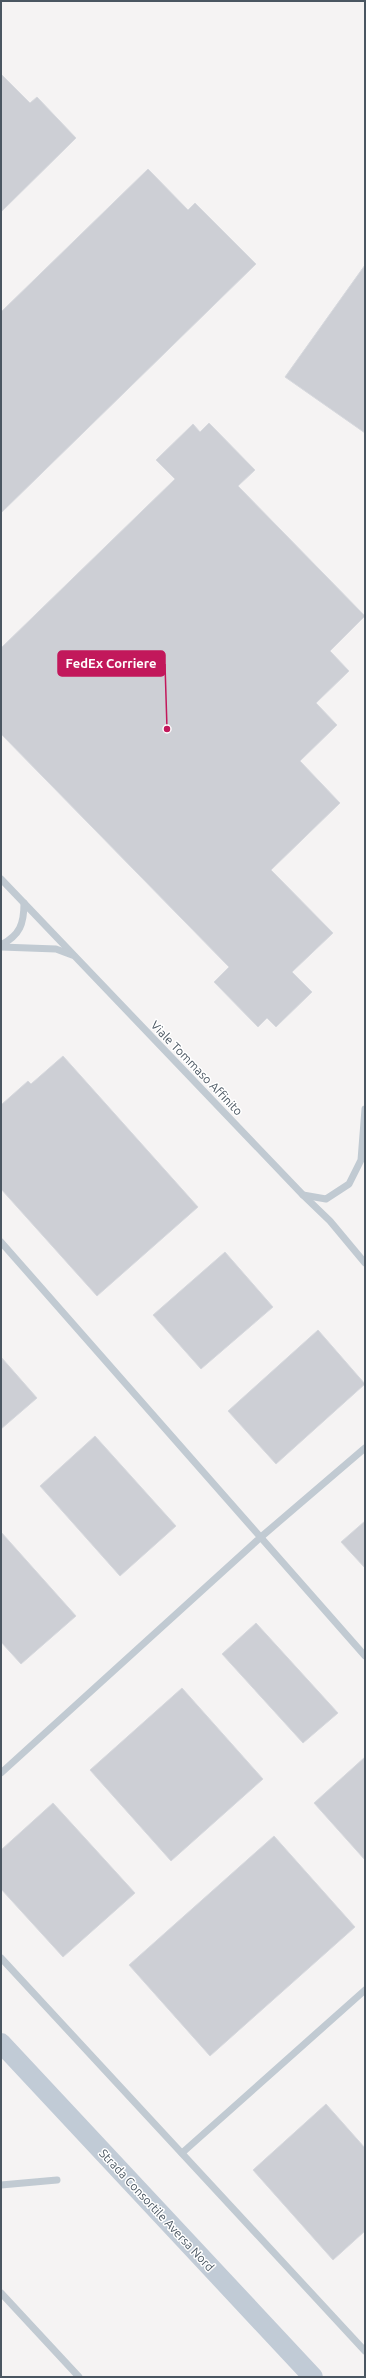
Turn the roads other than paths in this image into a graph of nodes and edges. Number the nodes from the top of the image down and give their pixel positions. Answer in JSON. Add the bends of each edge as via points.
{"nodes":[{"id":1,"x":1,"y":879,"type":"edge"},
{"id":2,"x":24,"y":903,"type":"junction"},
{"id":3,"x":1,"y":946,"type":"edge"},
{"id":4,"x":74,"y":956,"type":"junction"},
{"id":5,"x":365,"y":1109,"type":"edge"},
{"id":6,"x":303,"y":1195,"type":"junction"},
{"id":7,"x":1,"y":1242,"type":"edge"},
{"id":8,"x":365,"y":1263,"type":"edge"},
{"id":9,"x":365,"y":1448,"type":"edge"},
{"id":10,"x":261,"y":1537,"type":"junction"},
{"id":11,"x":365,"y":1656,"type":"edge"},
{"id":12,"x":1,"y":1773,"type":"edge"},
{"id":13,"x":1,"y":1958,"type":"edge"},
{"id":14,"x":365,"y":1990,"type":"edge"},
{"id":15,"x":1,"y":2043,"type":"edge"},
{"id":16,"x":182,"y":2153,"type":"junction"},
{"id":17,"x":57,"y":2180,"type":"dead end"},
{"id":18,"x":1,"y":2185,"type":"edge"},
{"id":19,"x":1,"y":2293,"type":"edge"},
{"id":20,"x":365,"y":2351,"type":"edge"},
{"id":21,"x":79,"y":2377,"type":"edge"},
{"id":22,"x":313,"y":2377,"type":"edge"}],
"edges":[{"from":1,"to":2,"type":"lane","name":"Viale Tommaso Affinito"},
{"from":2,"to":3,"type":"lane","name":"Viale Tommaso Affinito","via":[[23,921],[19,930],[14,938]]},
{"from":2,"to":4,"type":"lane","name":"Viale Tommaso Affinito"},
{"from":3,"to":4,"type":"lane","name":"Viale Tommaso Affinito","via":[[56,949]]},
{"from":4,"to":6,"type":"lane","name":"Viale Tommaso Affinito"},
{"from":5,"to":6,"type":"lane","via":[[361,1160],[349,1184],[326,1199]]},
{"from":6,"to":8,"type":"lane","name":"Viale Tommaso Affinito","via":[[330,1221]]},
{"from":7,"to":10,"type":"lane"},
{"from":9,"to":10,"type":"lane"},
{"from":10,"to":11,"type":"lane"},
{"from":10,"to":12,"type":"lane"},
{"from":13,"to":16,"type":"lane"},
{"from":14,"to":16,"type":"lane"},
{"from":15,"to":22,"type":"street","name":"Strada Consortile Aversa Nord"},
{"from":16,"to":20,"type":"lane"},
{"from":17,"to":18,"type":"lane"},
{"from":19,"to":21,"type":"lane"}]}
